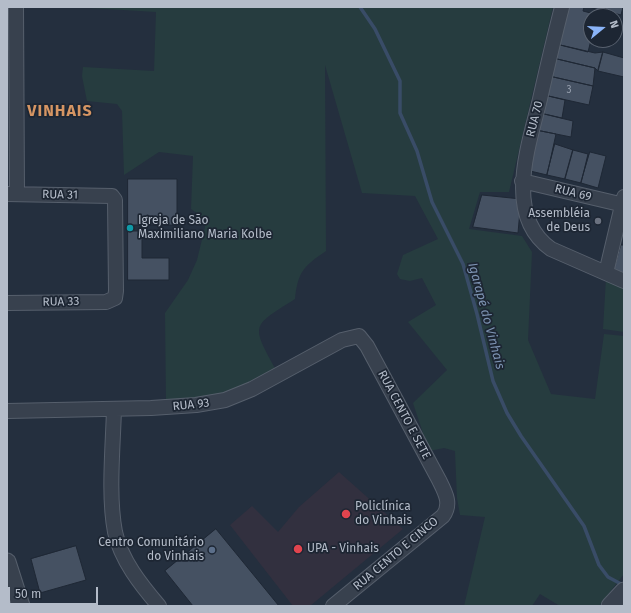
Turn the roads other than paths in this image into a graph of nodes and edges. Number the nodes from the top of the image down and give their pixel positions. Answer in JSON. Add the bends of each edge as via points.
{"nodes":[{"id":1,"x":16,"y":7,"type":"edge"},
{"id":2,"x":562,"y":7,"type":"edge"},
{"id":3,"x":522,"y":181,"type":"junction"},
{"id":4,"x":12,"y":194,"type":"edge"},
{"id":5,"x":623,"y":203,"type":"edge"},
{"id":6,"x":606,"y":273,"type":"junction"},
{"id":7,"x":624,"y":281,"type":"edge"},
{"id":8,"x":115,"y":298,"type":"joint"},
{"id":9,"x":7,"y":303,"type":"edge"},
{"id":10,"x":359,"y":336,"type":"joint"},
{"id":11,"x":114,"y":409,"type":"junction"},
{"id":12,"x":7,"y":411,"type":"edge"},
{"id":13,"x":446,"y":495,"type":"joint"},
{"id":14,"x":7,"y":562,"type":"edge"},
{"id":15,"x":7,"y":592,"type":"edge"},
{"id":16,"x":623,"y":592,"type":"edge"},
{"id":17,"x":12,"y":606,"type":"edge"},
{"id":18,"x":21,"y":606,"type":"edge"},
{"id":19,"x":158,"y":606,"type":"edge"},
{"id":20,"x":333,"y":606,"type":"edge"},
{"id":21,"x":610,"y":606,"type":"edge"}],
"edges":[{"from":1,"to":4,"type":"street"},
{"from":2,"to":3,"type":"street","name":"RUA 70"},
{"from":3,"to":5,"type":"street","name":"RUA 69"},
{"from":3,"to":6,"type":"street","name":"RUA 70","via":[[525,207],[533,232],[541,242],[551,249]]},
{"from":4,"to":8,"type":"street","name":"RUA 31","via":[[112,196],[115,200]]},
{"from":5,"to":6,"type":"street"},
{"from":6,"to":7,"type":"street"},
{"from":8,"to":9,"type":"street","name":"RUA 33","via":[[106,302]]},
{"from":10,"to":11,"type":"street","name":"RUA 93","via":[[342,340],[252,389],[225,400],[196,405]]},
{"from":10,"to":13,"type":"street","name":"RUA CENTO E SETE","via":[[367,346]]},
{"from":11,"to":12,"type":"street","name":"RUA 93"},
{"from":11,"to":19,"type":"street","via":[[112,502],[115,533],[128,564]]},
{"from":13,"to":20,"type":"street","name":"RUA CENTO E CINCO","via":[[448,506],[443,516]]},
{"from":14,"to":18,"type":"street"},
{"from":15,"to":17,"type":"street"},
{"from":16,"to":21,"type":"street"}]}
